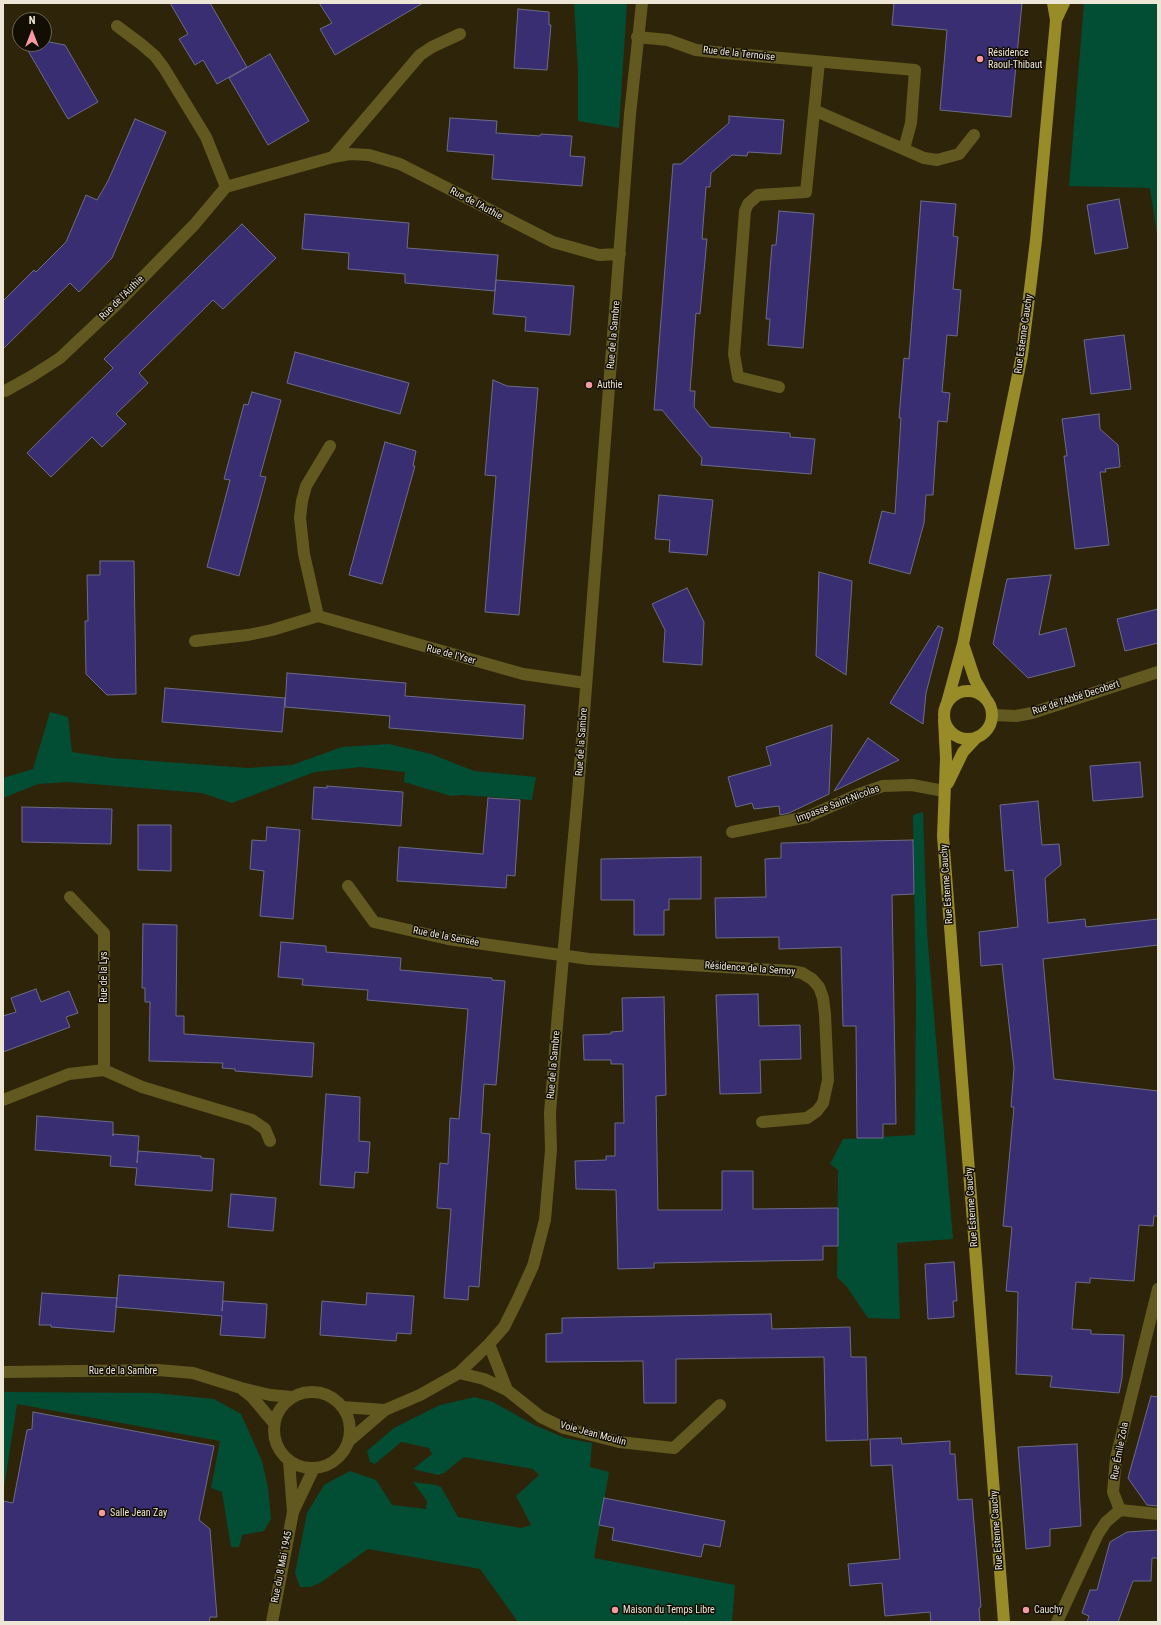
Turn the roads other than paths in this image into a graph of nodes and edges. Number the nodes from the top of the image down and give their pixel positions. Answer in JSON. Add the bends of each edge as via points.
{"nodes":[{"id":1,"x":642,"y":3,"type":"edge"},
{"id":2,"x":1053,"y":3,"type":"edge"},
{"id":3,"x":1064,"y":3,"type":"edge"},
{"id":4,"x":1056,"y":20,"type":"junction"},
{"id":5,"x":117,"y":26,"type":"dead end"},
{"id":6,"x":460,"y":34,"type":"dead end"},
{"id":7,"x":637,"y":37,"type":"junction"},
{"id":8,"x":819,"y":62,"type":"junction"},
{"id":9,"x":816,"y":111,"type":"junction"},
{"id":10,"x":974,"y":135,"type":"dead end"},
{"id":11,"x":904,"y":149,"type":"junction"},
{"id":12,"x":333,"y":156,"type":"junction"},
{"id":13,"x":226,"y":187,"type":"junction"},
{"id":14,"x":620,"y":254,"type":"junction"},
{"id":15,"x":779,"y":387,"type":"dead end"},
{"id":16,"x":5,"y":391,"type":"dead end"},
{"id":17,"x":330,"y":446,"type":"dead end"},
{"id":18,"x":318,"y":616,"type":"junction"},
{"id":19,"x":195,"y":641,"type":"dead end"},
{"id":20,"x":963,"y":644,"type":"junction"},
{"id":21,"x":1158,"y":672,"type":"edge"},
{"id":22,"x":586,"y":683,"type":"junction"},
{"id":23,"x":987,"y":700,"type":"junction"},
{"id":24,"x":947,"y":703,"type":"junction"},
{"id":25,"x":992,"y":715,"type":"junction"},
{"id":26,"x":944,"y":720,"type":"junction"},
{"id":27,"x":977,"y":736,"type":"junction"},
{"id":28,"x":944,"y":791,"type":"junction"},
{"id":29,"x":732,"y":832,"type":"dead end"},
{"id":30,"x":348,"y":886,"type":"dead end"},
{"id":31,"x":70,"y":897,"type":"dead end"},
{"id":32,"x":563,"y":956,"type":"junction"},
{"id":33,"x":104,"y":1070,"type":"junction"},
{"id":34,"x":3,"y":1100,"type":"edge"},
{"id":35,"x":762,"y":1122,"type":"dead end"},
{"id":36,"x":270,"y":1141,"type":"dead end"},
{"id":37,"x":1158,"y":1289,"type":"edge"},
{"id":38,"x":489,"y":1344,"type":"junction"},
{"id":39,"x":3,"y":1372,"type":"edge"},
{"id":40,"x":459,"y":1373,"type":"junction"},
{"id":41,"x":241,"y":1388,"type":"junction"},
{"id":42,"x":506,"y":1390,"type":"junction"},
{"id":43,"x":292,"y":1397,"type":"junction"},
{"id":44,"x":720,"y":1405,"type":"dead end"},
{"id":45,"x":342,"y":1407,"type":"junction"},
{"id":46,"x":385,"y":1410,"type":"junction"},
{"id":47,"x":274,"y":1423,"type":"junction"},
{"id":48,"x":349,"y":1441,"type":"junction"},
{"id":49,"x":289,"y":1461,"type":"junction"},
{"id":50,"x":314,"y":1468,"type":"junction"},
{"id":51,"x":1120,"y":1510,"type":"junction"},
{"id":52,"x":293,"y":1512,"type":"junction"},
{"id":53,"x":1158,"y":1514,"type":"edge"},
{"id":54,"x":272,"y":1622,"type":"edge"},
{"id":55,"x":1004,"y":1622,"type":"edge"},
{"id":56,"x":1057,"y":1622,"type":"edge"}],
"edges":[{"from":1,"to":7,"type":"street","name":"Rue de la Sambre"},
{"from":2,"to":4,"type":"main road","name":"Rue Estenne Cauchy"},
{"from":3,"to":4,"type":"main road","name":"Rue Estenne Cauchy"},
{"from":4,"to":20,"type":"main road","name":"Rue Estenne Cauchy","via":[[1024,343]]},
{"from":5,"to":13,"type":"street","via":[[155,56],[164,68],[206,137]]},
{"from":6,"to":12,"type":"street","via":[[420,55]]},
{"from":7,"to":8,"type":"street","name":"Rue de la Ternoise","via":[[668,40],[702,51]]},
{"from":7,"to":14,"type":"street","name":"Rue de la Sambre"},
{"from":8,"to":9,"type":"street"},
{"from":8,"to":11,"type":"street","name":"Rue de la Ternoise","via":[[915,70],[911,123]]},
{"from":9,"to":11,"type":"street"},
{"from":9,"to":15,"type":"street","via":[[806,192],[758,195],[748,204],[745,211],[734,354],[738,377]]},
{"from":10,"to":11,"type":"street","via":[[959,154],[938,160],[924,158]]},
{"from":12,"to":13,"type":"street","name":"Rue de l'Authie"},
{"from":12,"to":14,"type":"street","name":"Rue de l'Authie","via":[[369,155],[400,164],[553,242],[599,255]]},
{"from":13,"to":16,"type":"street","name":"Rue de l'Authie","via":[[194,225],[60,358]]},
{"from":14,"to":22,"type":"street","name":"Rue de la Sambre"},
{"from":17,"to":18,"type":"street","via":[[306,486],[300,518],[304,554]]},
{"from":18,"to":19,"type":"street","via":[[248,635]]},
{"from":18,"to":22,"type":"street","name":"Rue de l'Yser","via":[[524,674]]},
{"from":20,"to":23,"type":"main road","name":"Rue Estenne Cauchy","via":[[974,680]]},
{"from":20,"to":24,"type":"main road","name":"Rue Estenne Cauchy"},
{"from":21,"to":25,"type":"street","name":"Rue de l'Abbé Decobert","via":[[1032,713],[1016,716]]},
{"from":22,"to":32,"type":"street","name":"Rue de la Sambre"},
{"from":23,"to":24,"type":"main road","via":[[974,692],[964,691],[954,695]]},
{"from":23,"to":25,"type":"main road"},
{"from":24,"to":26,"type":"main road"},
{"from":25,"to":27,"type":"main road","via":[[987,730]]},
{"from":26,"to":27,"type":"main road","via":[[951,732],[958,736]]},
{"from":26,"to":28,"type":"main road","name":"Rue Estenne Cauchy"},
{"from":27,"to":28,"type":"main road","name":"Rue Estenne Cauchy","via":[[957,762]]},
{"from":28,"to":29,"type":"street","name":"Impasse Saint-Nicolas","via":[[912,786],[883,786],[807,817]]},
{"from":28,"to":55,"type":"main road","name":"Rue Estenne Cauchy","via":[[945,866]]},
{"from":30,"to":32,"type":"street","name":"Rue de la Sensée","via":[[374,922],[448,939]]},
{"from":31,"to":33,"type":"street","name":"Rue de la Lys","via":[[104,933]]},
{"from":32,"to":35,"type":"street","name":"Résidence de la Semoy","via":[[791,971],[802,973],[812,979],[821,993],[825,1014],[828,1080],[823,1103],[807,1118]]},
{"from":32,"to":38,"type":"street","name":"Rue de la Sambre","via":[[550,1113],[551,1150],[545,1220],[533,1266],[504,1326]]},
{"from":33,"to":34,"type":"street","via":[[69,1074]]},
{"from":33,"to":36,"type":"street","via":[[142,1087],[252,1120],[264,1129]]},
{"from":37,"to":51,"type":"street","name":"Rue Émile Zola","via":[[1116,1458],[1113,1492]]},
{"from":38,"to":40,"type":"street","name":"Rue de la Sambre"},
{"from":38,"to":42,"type":"street"},
{"from":39,"to":41,"type":"street","name":"Rue de la Sambre","via":[[158,1370],[193,1373]]},
{"from":40,"to":42,"type":"street","name":"Voie Jean Moulin","via":[[484,1379]]},
{"from":40,"to":46,"type":"street","name":"Rue de la Sambre","via":[[420,1395]]},
{"from":41,"to":43,"type":"street","name":"Rue de la Sambre"},
{"from":41,"to":47,"type":"street","name":"Rue de la Sambre"},
{"from":42,"to":44,"type":"street","name":"Voie Jean Moulin","via":[[541,1417],[564,1428],[619,1442],[674,1448]]},
{"from":43,"to":45,"type":"street","via":[[312,1392],[323,1393],[334,1398]]},
{"from":43,"to":47,"type":"street","via":[[280,1408]]},
{"from":45,"to":46,"type":"street","name":"Rue de la Sambre"},
{"from":45,"to":48,"type":"street","via":[[348,1417]]},
{"from":46,"to":48,"type":"street","name":"Rue de la Sambre"},
{"from":47,"to":49,"type":"street","via":[[276,1444]]},
{"from":48,"to":50,"type":"street","via":[[339,1457],[327,1465]]},
{"from":49,"to":50,"type":"street"},
{"from":49,"to":52,"type":"street","name":"Rue du 8 Mai 1945"},
{"from":50,"to":52,"type":"street","name":"Rue du 8 Mai 1945"},
{"from":51,"to":53,"type":"street"},
{"from":51,"to":56,"type":"street","via":[[1106,1522],[1098,1534]]},
{"from":52,"to":54,"type":"street","name":"Rue du 8 Mai 1945"}]}
